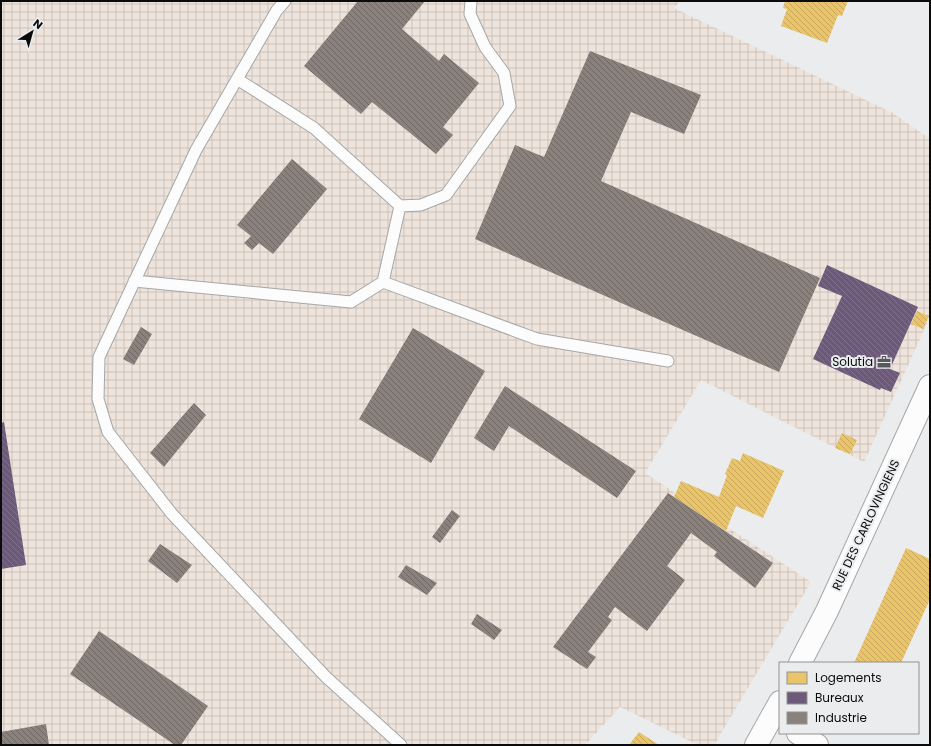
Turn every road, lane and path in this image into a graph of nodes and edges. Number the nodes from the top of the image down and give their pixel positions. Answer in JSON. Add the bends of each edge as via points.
{"nodes":[{"id":1,"x":285,"y":1,"type":"edge"},
{"id":2,"x":471,"y":1,"type":"edge"},
{"id":3,"x":237,"y":79,"type":"junction"},
{"id":4,"x":400,"y":206,"type":"junction"},
{"id":5,"x":134,"y":281,"type":"junction"},
{"id":6,"x":383,"y":282,"type":"junction"},
{"id":7,"x":668,"y":361,"type":"dead end"},
{"id":8,"x":930,"y":386,"type":"edge"},
{"id":9,"x":801,"y":662,"type":"edge"},
{"id":10,"x":777,"y":714,"type":"edge"},
{"id":11,"x":800,"y":734,"type":"edge"},
{"id":12,"x":401,"y":745,"type":"edge"},
{"id":13,"x":756,"y":745,"type":"edge"},
{"id":14,"x":817,"y":745,"type":"edge"}],
"edges":[{"from":1,"to":3,"type":"lane","via":[[277,10]]},
{"from":2,"to":4,"type":"lane","via":[[470,14],[485,47],[504,73],[510,106],[446,195],[421,205]]},
{"from":3,"to":4,"type":"lane","via":[[314,128]]},
{"from":3,"to":5,"type":"lane","via":[[196,150]]},
{"from":4,"to":6,"type":"lane"},
{"from":5,"to":6,"type":"lane","via":[[351,302]]},
{"from":5,"to":12,"type":"lane","via":[[99,357],[98,399],[108,432],[178,520],[326,677]]},
{"from":6,"to":7,"type":"lane","via":[[537,339]]},
{"from":8,"to":9,"type":"street","name":"RUE DES CARLOVINGIENS","via":[[827,611]]},
{"from":10,"to":13,"type":"street"},
{"from":11,"to":14,"type":"street"}]}
